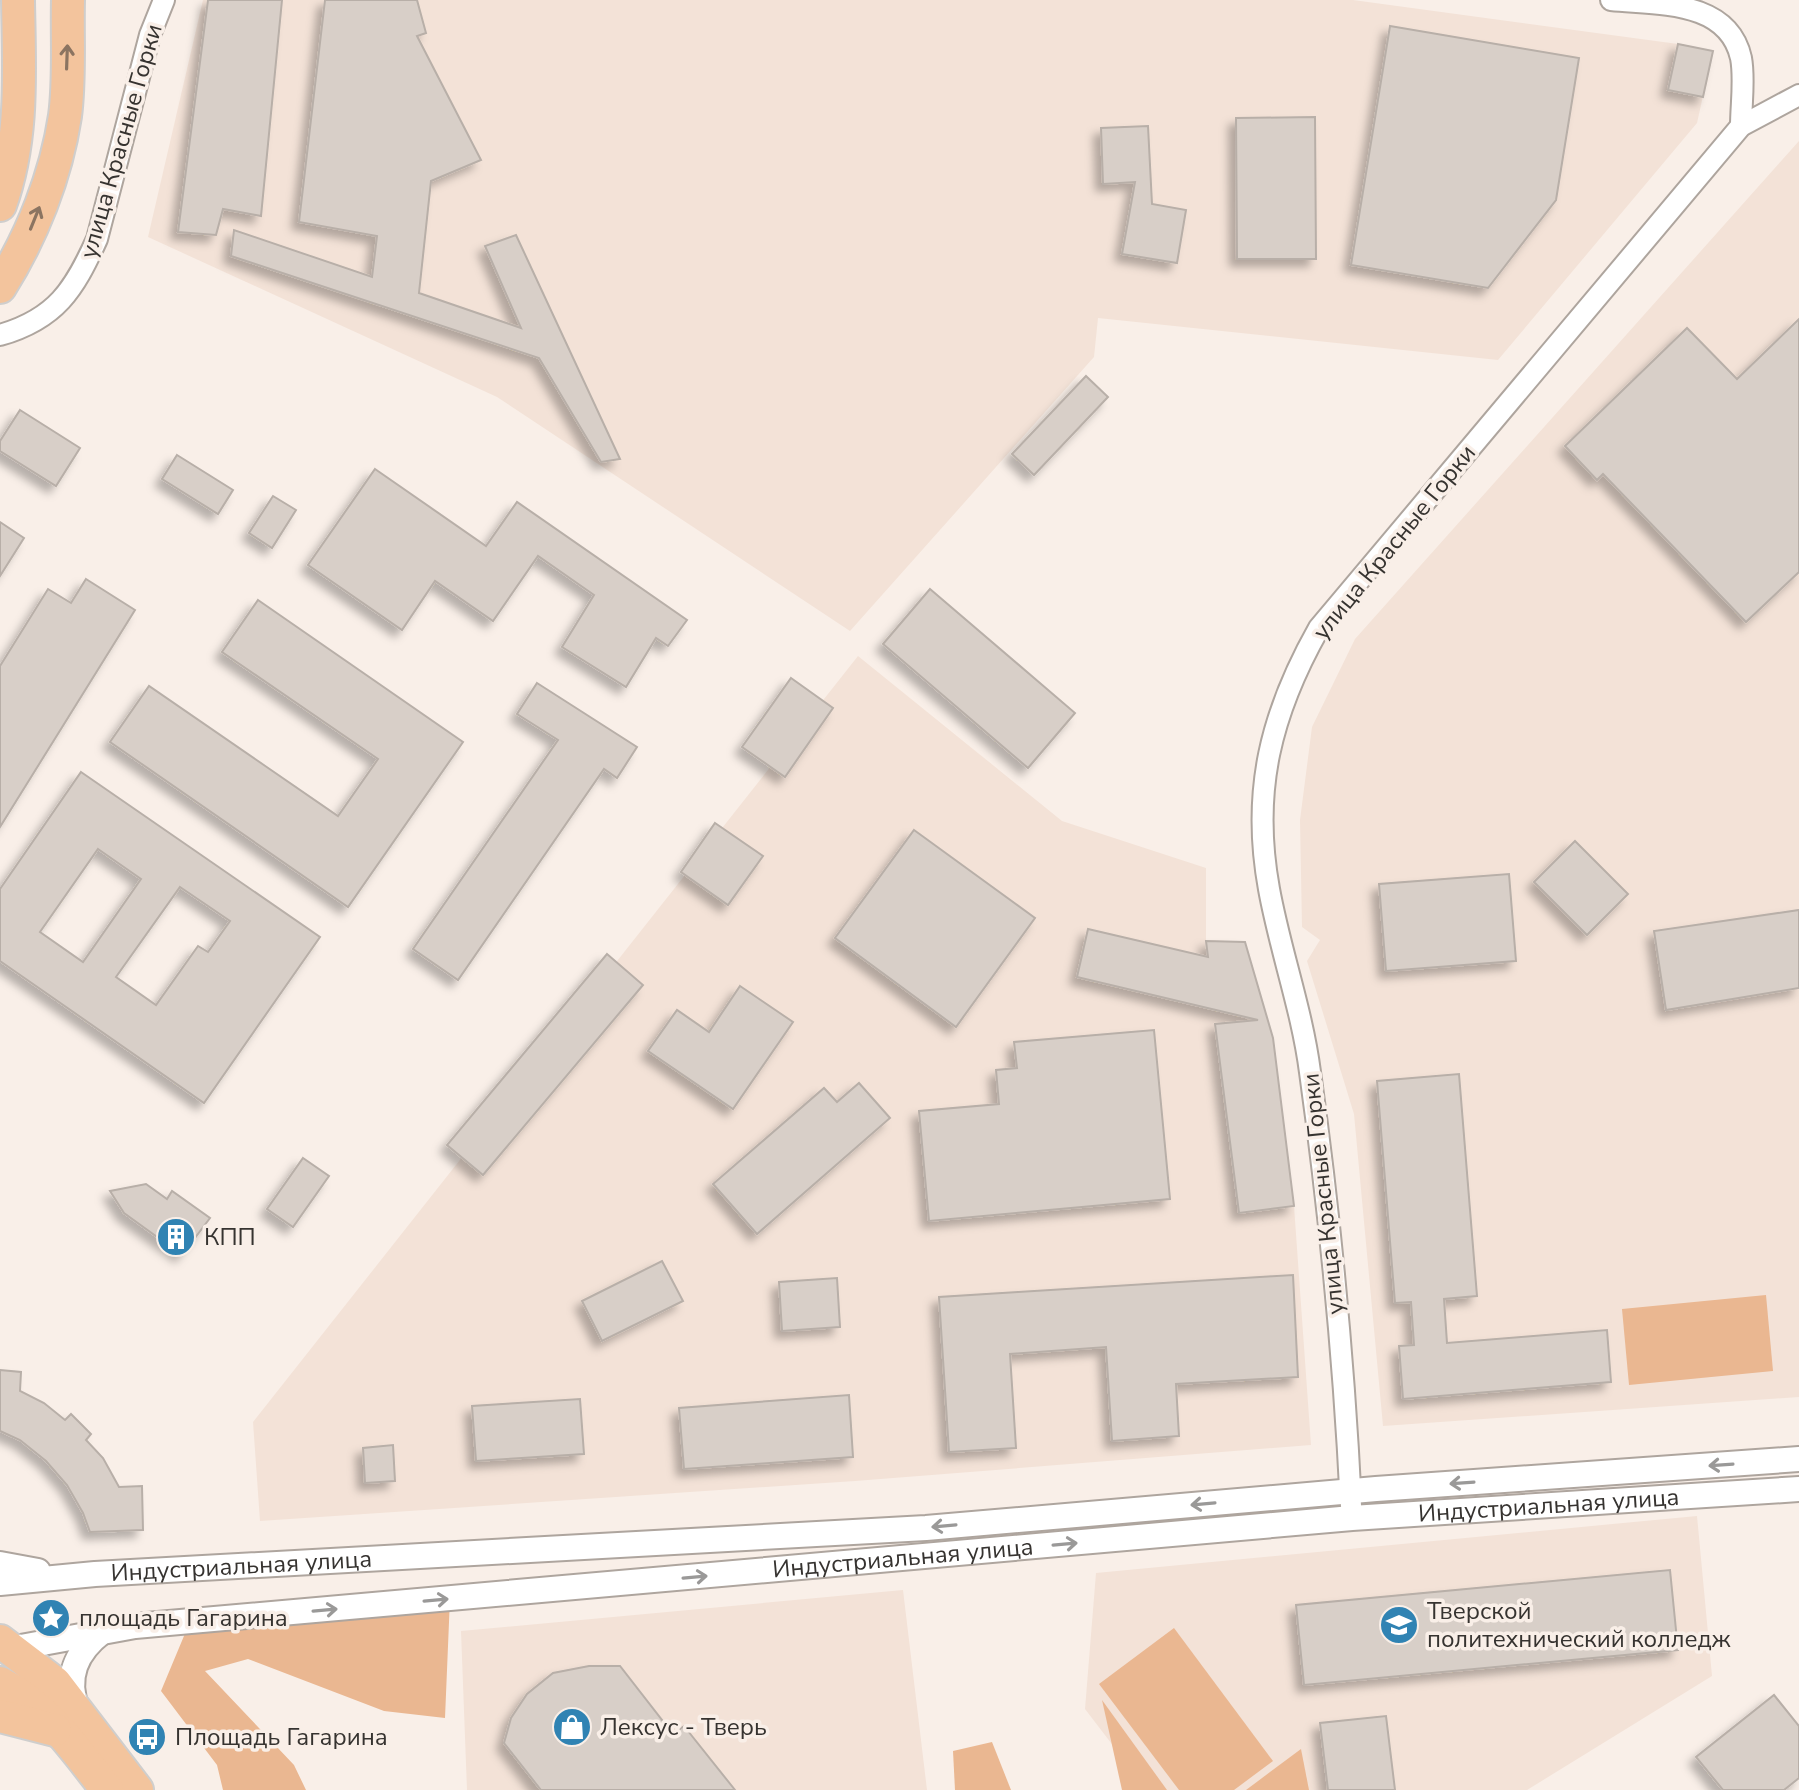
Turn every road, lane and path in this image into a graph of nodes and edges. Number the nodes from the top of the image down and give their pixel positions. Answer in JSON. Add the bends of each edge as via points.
{"nodes":[{"id":1,"x":18,"y":0,"type":"edge"},
{"id":2,"x":68,"y":0,"type":"edge"},
{"id":3,"x":164,"y":0,"type":"edge"},
{"id":4,"x":1611,"y":0,"type":"edge"},
{"id":5,"x":1799,"y":95,"type":"edge"},
{"id":6,"x":1741,"y":126,"type":"junction"},
{"id":7,"x":0,"y":205,"type":"edge"},
{"id":8,"x":0,"y":287,"type":"edge"},
{"id":9,"x":0,"y":335,"type":"edge"},
{"id":10,"x":1799,"y":1459,"type":"edge"},
{"id":11,"x":1799,"y":1489,"type":"edge"},
{"id":12,"x":1351,"y":1492,"type":"junction"},
{"id":13,"x":1352,"y":1518,"type":"junction"},
{"id":14,"x":4,"y":1581,"type":"edge"},
{"id":15,"x":102,"y":1632,"type":"junction"},
{"id":16,"x":3,"y":1647,"type":"edge"},
{"id":17,"x":0,"y":1683,"type":"edge"},
{"id":18,"x":0,"y":1716,"type":"edge"},
{"id":19,"x":71,"y":1722,"type":"junction"},
{"id":20,"x":107,"y":1790,"type":"edge"},
{"id":21,"x":137,"y":1790,"type":"edge"}],
"edges":[{"from":1,"to":7,"type":"main road","via":[[20,112]]},
{"from":8,"to":2,"type":"main road","one_way":true,"via":[[43,199],[65,114]]},
{"from":3,"to":9,"type":"street","name":"улица Красные Горки","via":[[85,266],[40,320]]},
{"from":4,"to":6,"type":"street","via":[[1690,8],[1720,22],[1741,59]]},
{"from":5,"to":6,"type":"street","name":"улица Красные Горки"},
{"from":6,"to":12,"type":"street","name":"улица Красные Горки","via":[[1319,628],[1280,709],[1268,753],[1263,843],[1268,888],[1310,1067],[1327,1199]]},
{"from":10,"to":12,"type":"street","name":"Индустриальная улица","one_way":true},
{"from":11,"to":13,"type":"street","name":"Индустриальная улица"},
{"from":12,"to":13,"type":"street","name":"улица Красные Горки"},
{"from":12,"to":14,"type":"street","name":"Индустриальная улица","one_way":true,"via":[[926,1528]]},
{"from":15,"to":13,"type":"street","name":"Индустриальная улица","one_way":true},
{"from":15,"to":16,"type":"street","name":"Индустриальная улица"},
{"from":15,"to":19,"type":"street","via":[[80,1653],[74,1667]]},
{"from":16,"to":19,"type":"main road","via":[[55,1683]]},
{"from":17,"to":19,"type":"main road"},
{"from":18,"to":19,"type":"main road","via":[[35,1723]]},
{"from":19,"to":20,"type":"main road"},
{"from":19,"to":21,"type":"main road"}]}
